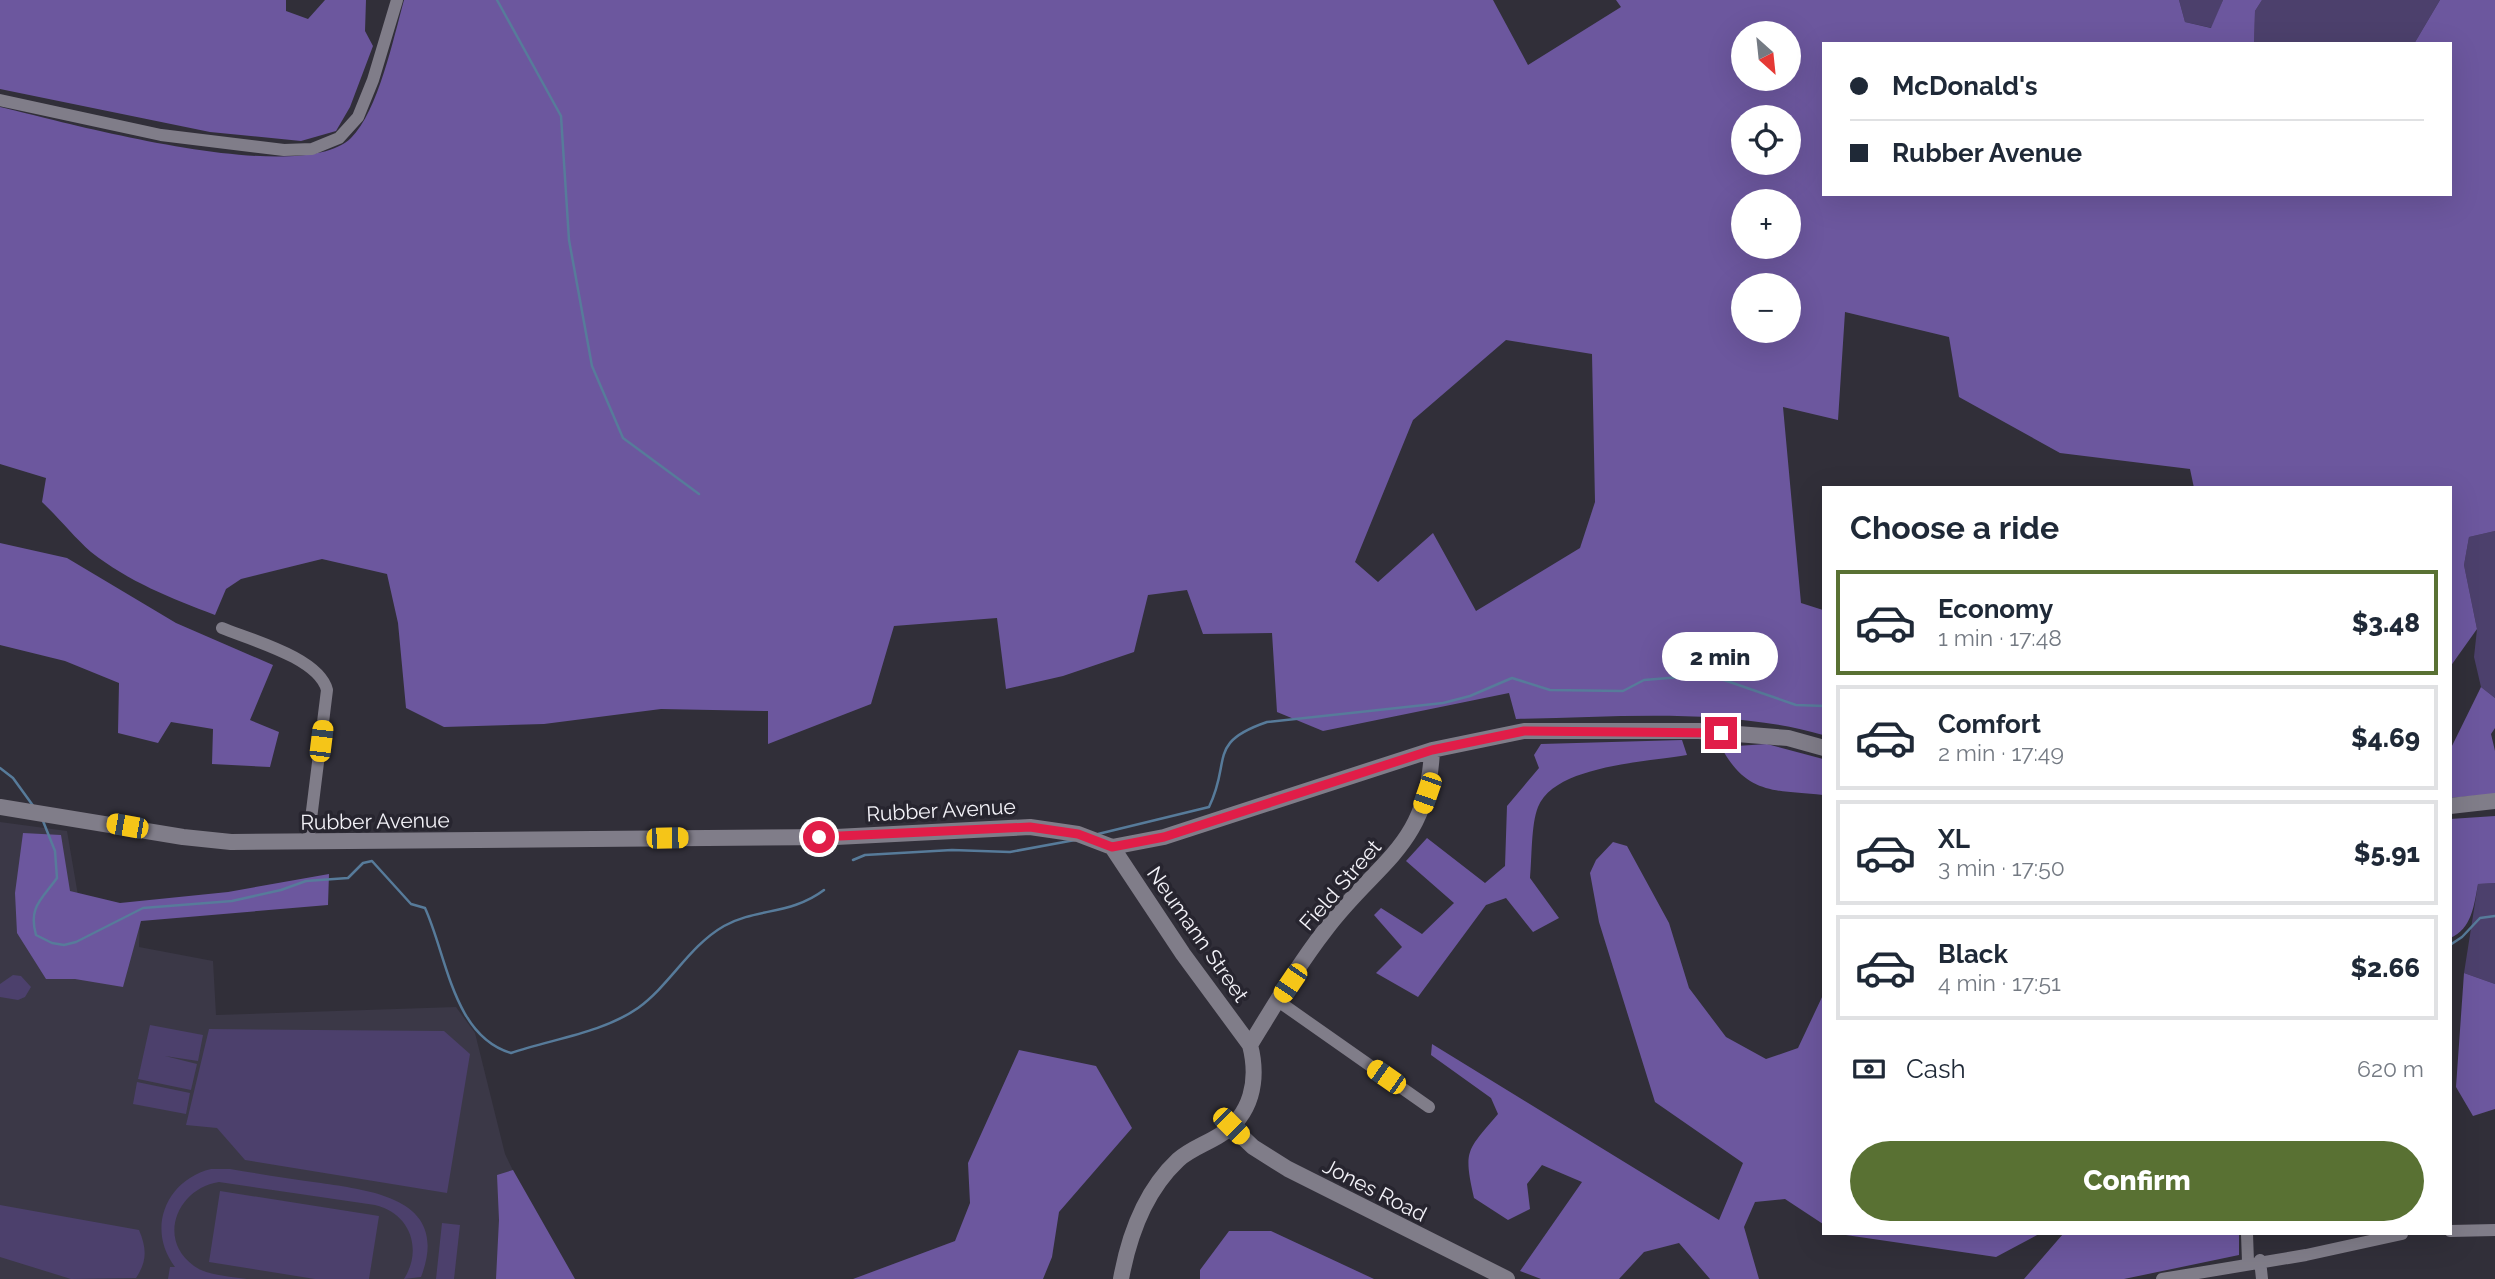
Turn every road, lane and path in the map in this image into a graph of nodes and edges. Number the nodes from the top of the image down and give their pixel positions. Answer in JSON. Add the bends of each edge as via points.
{"nodes":[{"id":1,"x":397,"y":0,"type":"edge"},
{"id":2,"x":0,"y":100,"type":"edge"},
{"id":3,"x":222,"y":628,"type":"dead end"},
{"id":4,"x":1822,"y":747,"type":"edge"},
{"id":5,"x":1432,"y":750,"type":"junction"},
{"id":6,"x":2495,"y":801,"type":"edge"},
{"id":7,"x":2452,"y":806,"type":"edge"},
{"id":8,"x":0,"y":807,"type":"edge"},
{"id":9,"x":308,"y":843,"type":"junction"},
{"id":10,"x":1110,"y":845,"type":"junction"},
{"id":11,"x":1278,"y":1001,"type":"junction"},
{"id":12,"x":1250,"y":1045,"type":"junction"},
{"id":13,"x":1429,"y":1107,"type":"dead end"},
{"id":14,"x":1231,"y":1126,"type":"junction"},
{"id":15,"x":2495,"y":1230,"type":"edge"},
{"id":16,"x":2452,"y":1231,"type":"edge"},
{"id":17,"x":2247,"y":1235,"type":"edge"},
{"id":18,"x":2397,"y":1235,"type":"edge"},
{"id":19,"x":2254,"y":1261,"type":"junction"},
{"id":20,"x":1121,"y":1279,"type":"edge"},
{"id":21,"x":1507,"y":1279,"type":"edge"},
{"id":22,"x":2162,"y":1279,"type":"edge"},
{"id":23,"x":2262,"y":1279,"type":"edge"}],
"edges":[{"from":1,"to":2,"type":"street","via":[[358,117],[339,138],[312,149],[284,150],[161,135]]},
{"from":3,"to":9,"type":"street","via":[[304,662],[324,678],[327,690]]},
{"from":4,"to":5,"type":"street","name":"Rubber Avenue","via":[[1788,738],[1699,731],[1524,731]]},
{"from":5,"to":10,"type":"street","name":"Rubber Avenue","via":[[1164,837]]},
{"from":5,"to":11,"type":"street","name":"Field Street","via":[[1421,812],[1397,853],[1326,928]]},
{"from":6,"to":7,"type":"street"},
{"from":8,"to":9,"type":"street","name":"Rubber Avenue","via":[[184,838]]},
{"from":9,"to":10,"type":"street","name":"Rubber Avenue","via":[[836,837],[1030,827],[1078,834]]},
{"from":10,"to":12,"type":"street","name":"Neumann Street"},
{"from":11,"to":12,"type":"street","name":"Field Street"},
{"from":11,"to":13,"type":"street"},
{"from":12,"to":14,"type":"street","via":[[1252,1091]]},
{"from":14,"to":20,"type":"street","via":[[1179,1159],[1153,1190],[1130,1239]]},
{"from":14,"to":21,"type":"street","name":"Jones Road","via":[[1253,1147],[1288,1169]]},
{"from":15,"to":16,"type":"street"},
{"from":17,"to":19,"type":"street"},
{"from":18,"to":19,"type":"street"},
{"from":19,"to":22,"type":"street"},
{"from":19,"to":23,"type":"street"}]}
